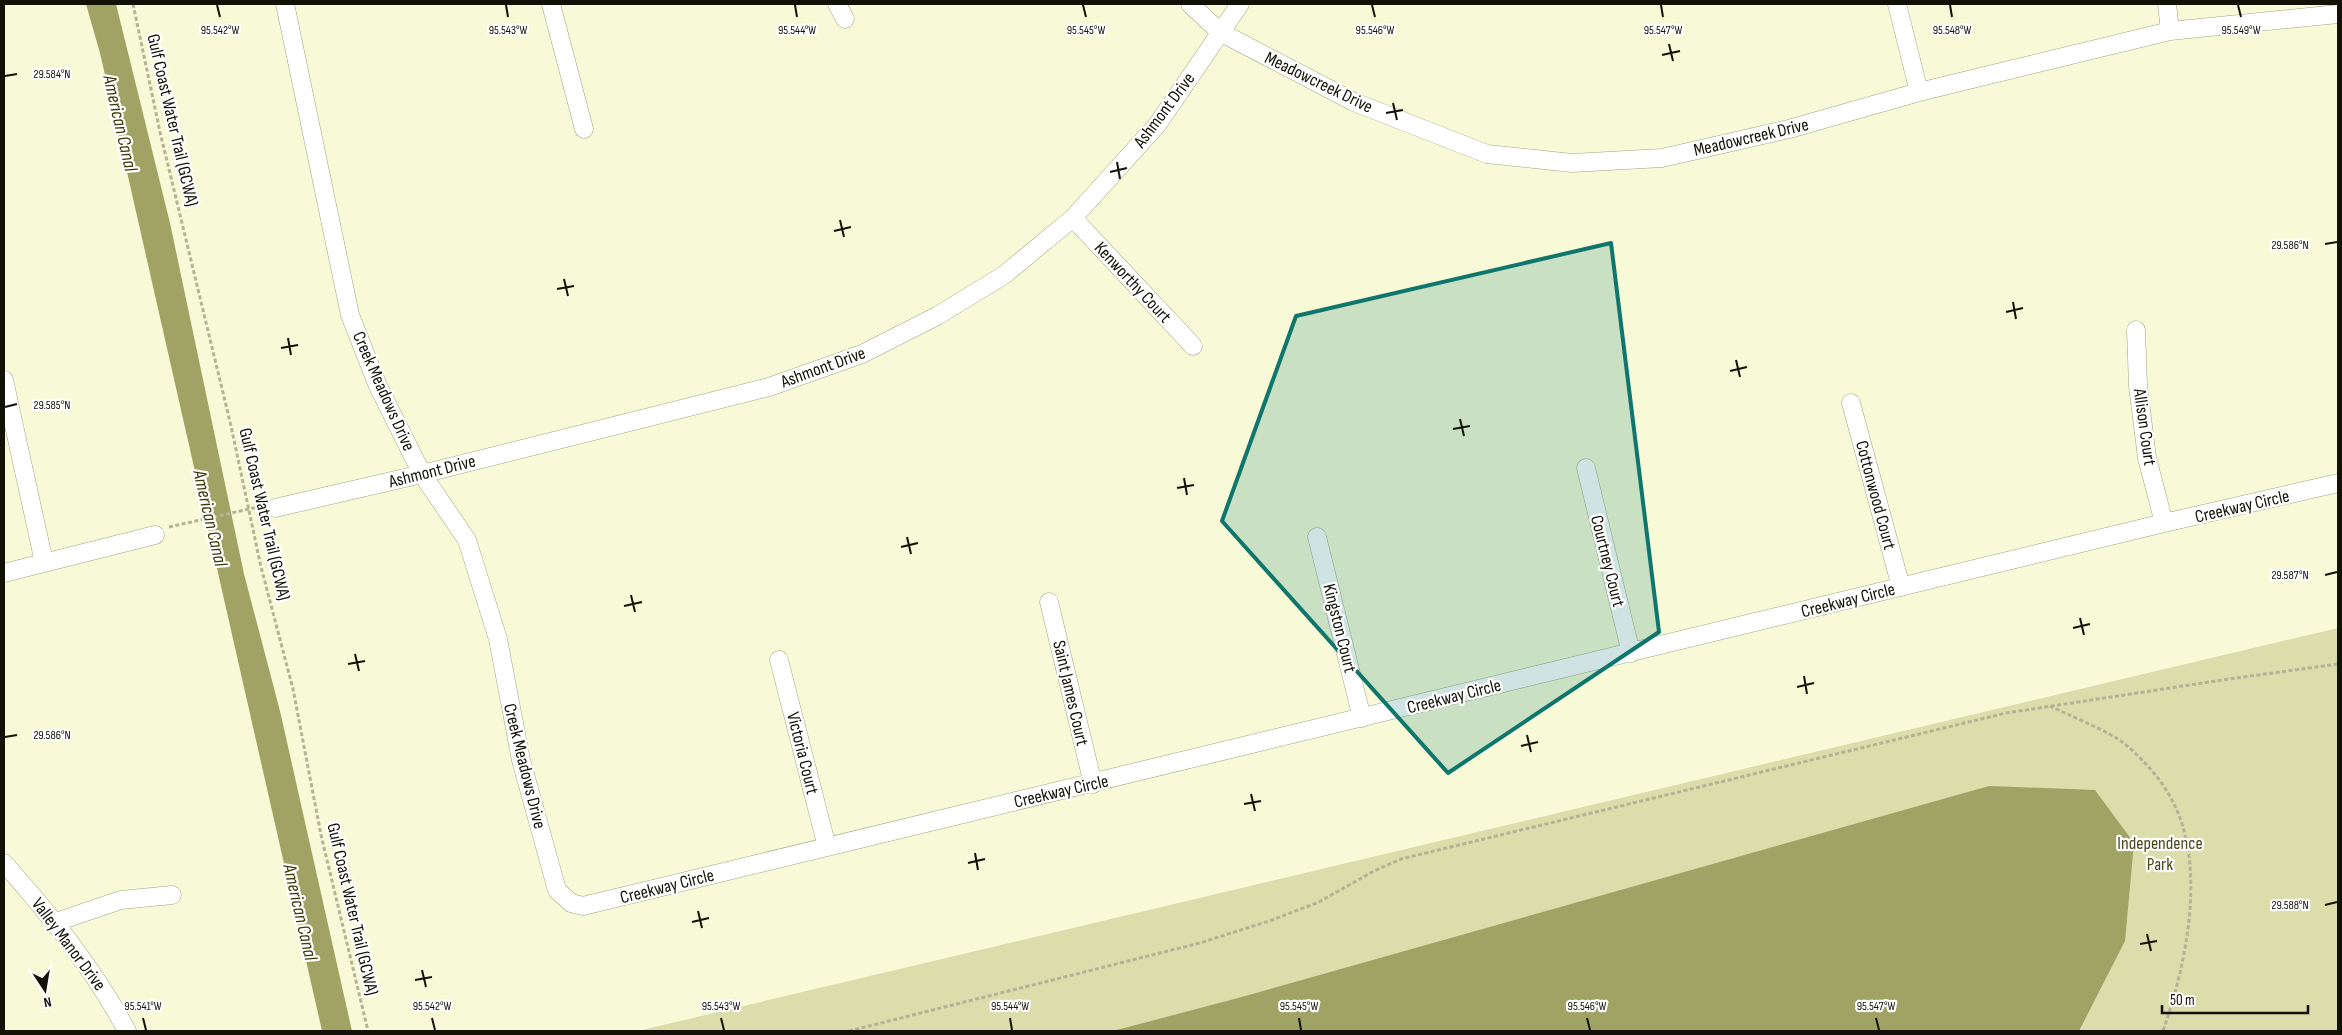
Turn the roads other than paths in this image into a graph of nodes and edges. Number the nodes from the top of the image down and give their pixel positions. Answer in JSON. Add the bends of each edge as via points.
{"nodes":[{"id":1,"x":285,"y":4,"type":"edge"},
{"id":2,"x":551,"y":4,"type":"edge"},
{"id":3,"x":1190,"y":4,"type":"edge"},
{"id":4,"x":1240,"y":4,"type":"edge"},
{"id":5,"x":1896,"y":4,"type":"edge"},
{"id":6,"x":2167,"y":4,"type":"edge"},
{"id":7,"x":2338,"y":14,"type":"edge"},
{"id":8,"x":2170,"y":31,"type":"junction"},
{"id":9,"x":1220,"y":32,"type":"junction"},
{"id":10,"x":1919,"y":92,"type":"junction"},
{"id":11,"x":584,"y":129,"type":"dead end"},
{"id":12,"x":1073,"y":218,"type":"junction"},
{"id":13,"x":2136,"y":330,"type":"dead end"},
{"id":14,"x":1193,"y":346,"type":"dead end"},
{"id":15,"x":4,"y":380,"type":"edge"},
{"id":16,"x":1852,"y":403,"type":"dead end"},
{"id":17,"x":1586,"y":468,"type":"dead end"},
{"id":18,"x":422,"y":474,"type":"junction"},
{"id":19,"x":2338,"y":483,"type":"edge"},
{"id":20,"x":275,"y":508,"type":"dead end"},
{"id":21,"x":2164,"y":523,"type":"junction"},
{"id":22,"x":155,"y":535,"type":"road end"},
{"id":23,"x":1317,"y":537,"type":"dead end"},
{"id":24,"x":44,"y":562,"type":"junction"},
{"id":25,"x":4,"y":573,"type":"edge"},
{"id":26,"x":1901,"y":587,"type":"junction"},
{"id":27,"x":1050,"y":602,"type":"dead end"},
{"id":28,"x":1631,"y":653,"type":"junction"},
{"id":29,"x":779,"y":660,"type":"dead end"},
{"id":30,"x":1362,"y":718,"type":"junction"},
{"id":31,"x":1093,"y":784,"type":"junction"},
{"id":32,"x":827,"y":847,"type":"junction"},
{"id":33,"x":4,"y":863,"type":"edge"},
{"id":34,"x":172,"y":895,"type":"dead end"},
{"id":35,"x":571,"y":902,"type":"joint"},
{"id":36,"x":56,"y":922,"type":"junction"},
{"id":37,"x":127,"y":1031,"type":"edge"}],
"edges":[{"from":1,"to":18,"type":"street","name":"Creek Meadows Drive","via":[[350,315],[378,386]]},
{"from":2,"to":11,"type":"street"},
{"from":3,"to":9,"type":"street","name":"Meadowcreek Drive"},
{"from":4,"to":9,"type":"street","name":"Ashmont Drive"},
{"from":5,"to":10,"type":"street"},
{"from":6,"to":8,"type":"street"},
{"from":7,"to":8,"type":"street","name":"Meadowcreek Drive"},
{"from":8,"to":10,"type":"street","name":"Meadowcreek Drive"},
{"from":9,"to":10,"type":"street","name":"Meadowcreek Drive","via":[[1354,102],[1488,154],[1572,163],[1662,158],[1789,130]]},
{"from":9,"to":12,"type":"street","name":"Ashmont Drive","via":[[1157,125]]},
{"from":12,"to":14,"type":"street","name":"Kenworthy Court"},
{"from":12,"to":18,"type":"street","name":"Ashmont Drive","via":[[1004,275],[937,316],[862,354],[769,387]]},
{"from":13,"to":21,"type":"street","name":"Allison Court","via":[[2138,386],[2147,458]]},
{"from":15,"to":24,"type":"street"},
{"from":16,"to":26,"type":"street","name":"Cottonwood Court"},
{"from":17,"to":28,"type":"street","name":"Courtney Court"},
{"from":18,"to":20,"type":"street","name":"Ashmont Drive"},
{"from":18,"to":35,"type":"street","name":"Creek Meadows Drive","via":[[467,540],[498,639],[521,760],[557,890]]},
{"from":19,"to":21,"type":"street","name":"Creekway Circle"},
{"from":21,"to":26,"type":"street","name":"Creekway Circle"},
{"from":22,"to":24,"type":"street"},
{"from":23,"to":30,"type":"street","name":"Kingston Court"},
{"from":24,"to":25,"type":"street"},
{"from":26,"to":28,"type":"street","name":"Creekway Circle"},
{"from":27,"to":31,"type":"street","name":"Saint James Court"},
{"from":28,"to":30,"type":"street","name":"Creekway Circle"},
{"from":29,"to":32,"type":"street","name":"Victoria Court"},
{"from":30,"to":31,"type":"street","name":"Creekway Circle"},
{"from":31,"to":32,"type":"street","name":"Creekway Circle"},
{"from":32,"to":35,"type":"street","name":"Creekway Circle","via":[[583,906]]},
{"from":33,"to":36,"type":"street","name":"Valley Manor Drive"},
{"from":34,"to":36,"type":"street","via":[[121,900]]},
{"from":36,"to":37,"type":"street","name":"Valley Manor Drive","via":[[107,993]]}]}
